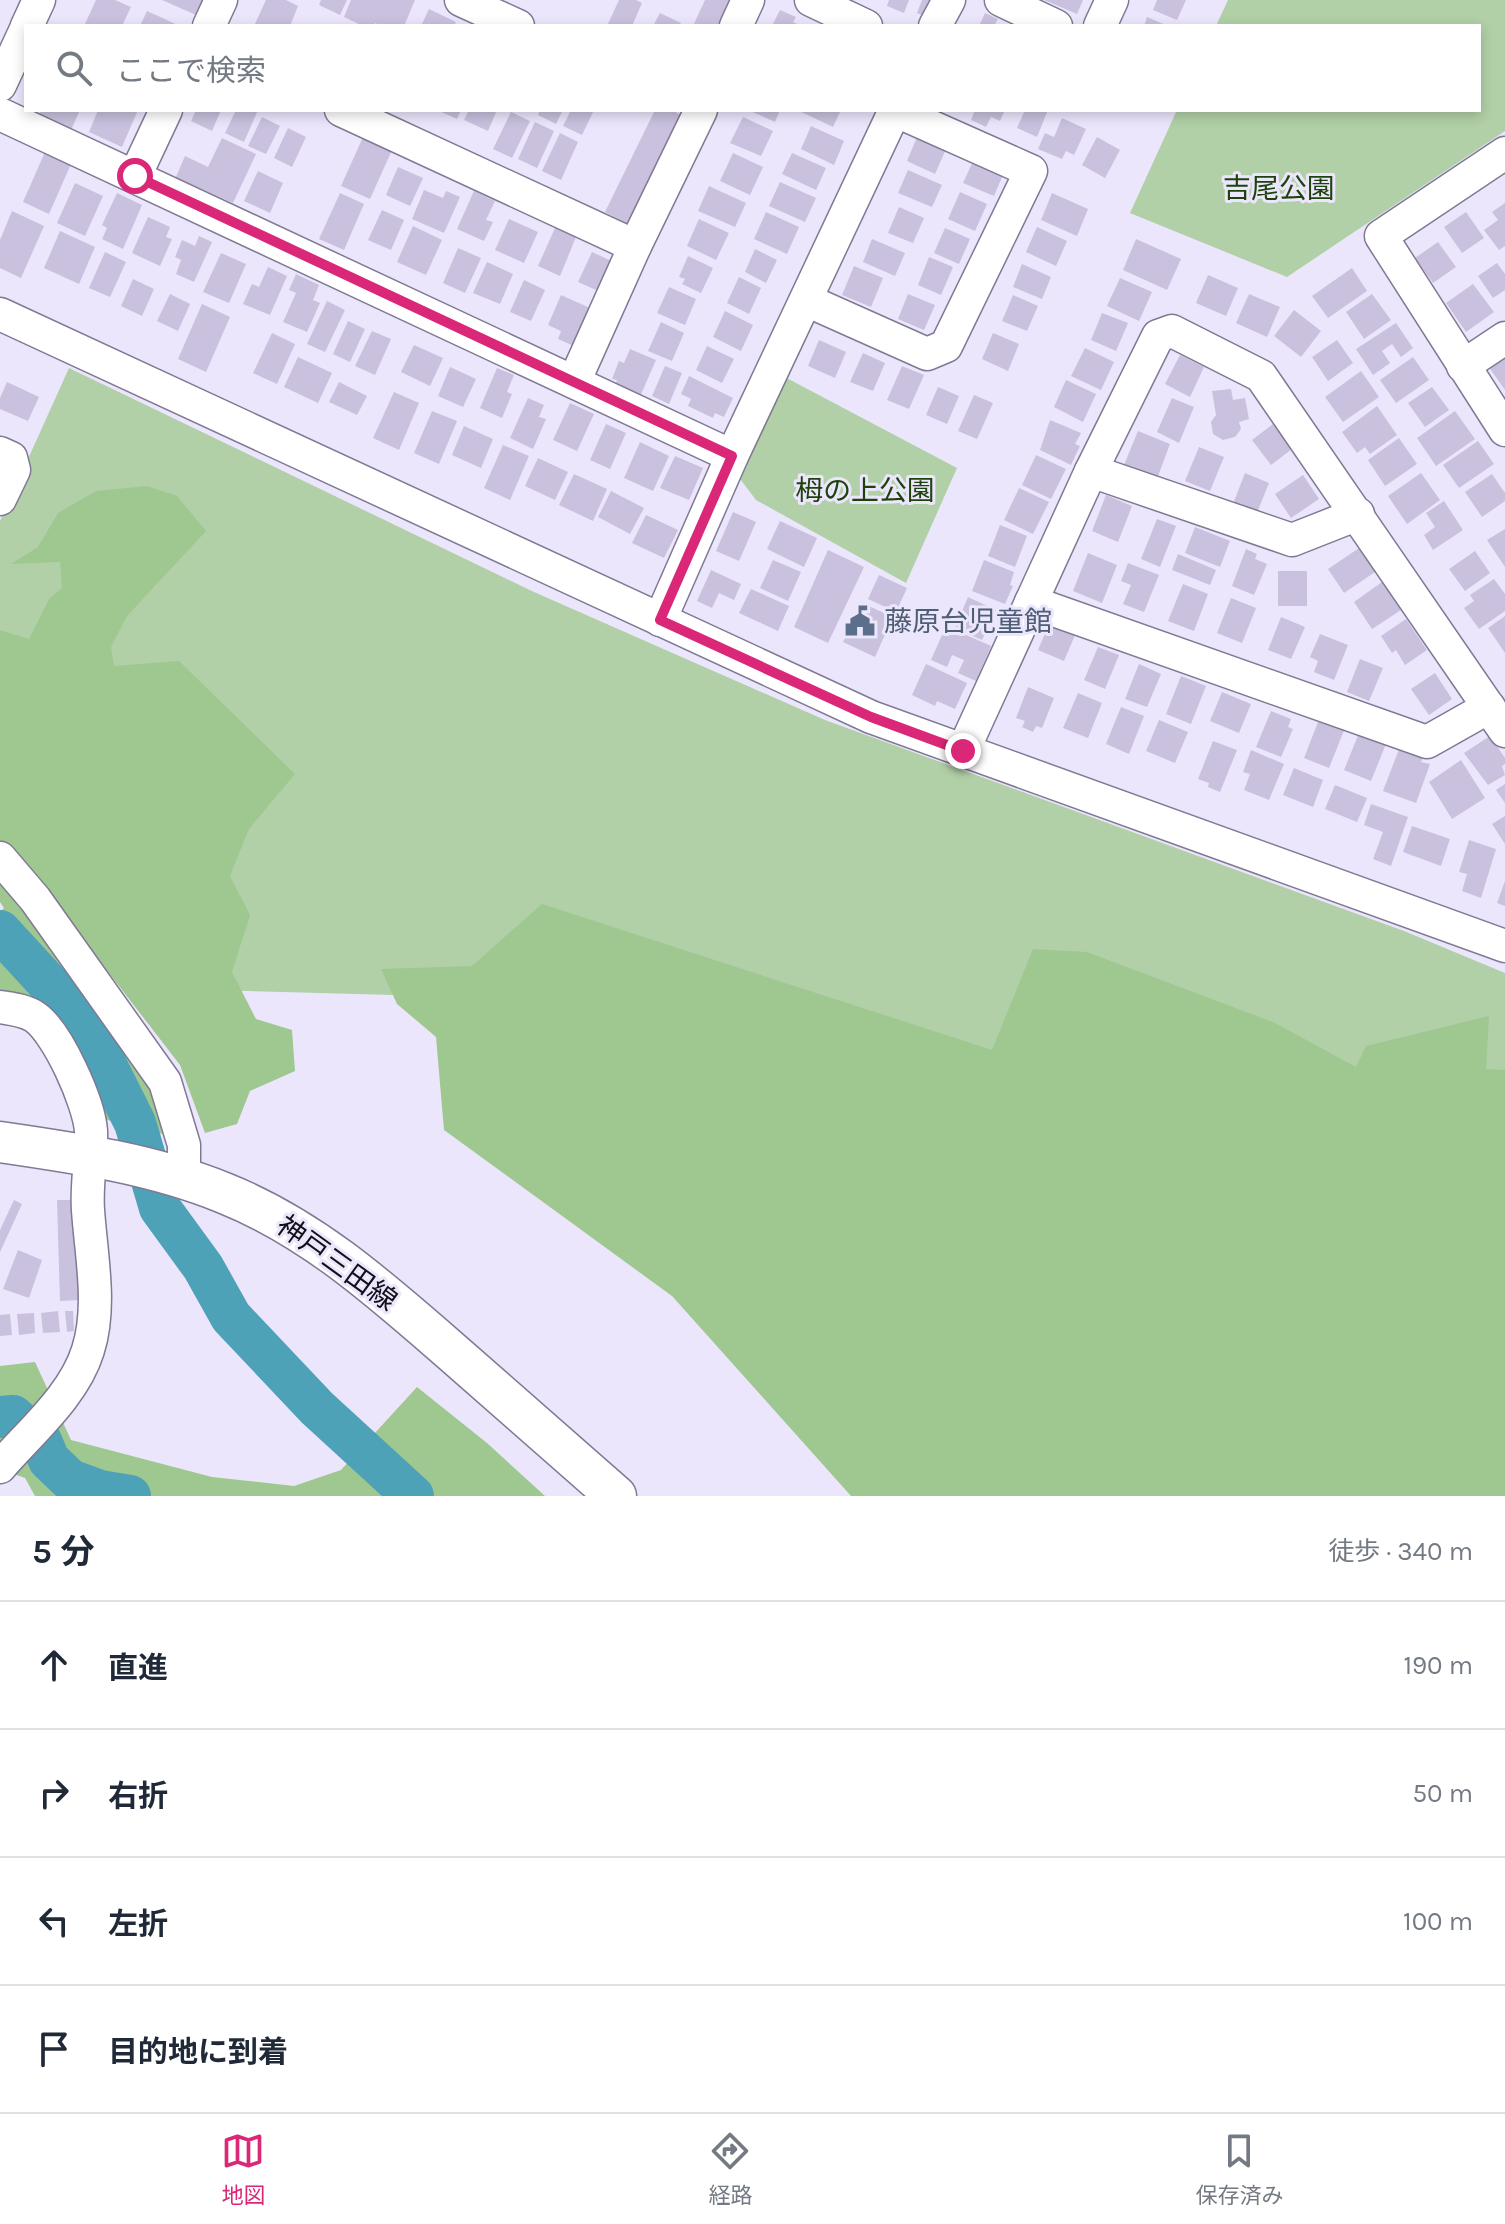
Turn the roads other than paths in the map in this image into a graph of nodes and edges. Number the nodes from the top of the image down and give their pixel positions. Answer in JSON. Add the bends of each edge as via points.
{"nodes":[{"id":1,"x":39,"y":0,"type":"edge"},
{"id":2,"x":221,"y":0,"type":"edge"},
{"id":3,"x":461,"y":0,"type":"edge"},
{"id":4,"x":748,"y":0,"type":"edge"},
{"id":5,"x":811,"y":0,"type":"edge"},
{"id":6,"x":949,"y":0,"type":"edge"},
{"id":7,"x":1001,"y":0,"type":"edge"},
{"id":8,"x":1112,"y":0,"type":"edge"},
{"id":9,"x":28,"y":24,"type":"edge"},
{"id":10,"x":210,"y":24,"type":"edge"},
{"id":11,"x":514,"y":24,"type":"edge"},
{"id":12,"x":737,"y":24,"type":"edge"},
{"id":13,"x":862,"y":24,"type":"edge"},
{"id":14,"x":936,"y":24,"type":"edge"},
{"id":15,"x":1052,"y":24,"type":"edge"},
{"id":16,"x":1101,"y":24,"type":"edge"},
{"id":17,"x":24,"y":33,"type":"edge"},
{"id":18,"x":0,"y":85,"type":"edge"},
{"id":19,"x":165,"y":112,"type":"edge"},
{"id":20,"x":345,"y":112,"type":"edge"},
{"id":21,"x":700,"y":112,"type":"edge"},
{"id":22,"x":893,"y":112,"type":"edge"},
{"id":23,"x":898,"y":112,"type":"edge"},
{"id":24,"x":0,"y":114,"type":"edge"},
{"id":25,"x":1505,"y":153,"type":"edge"},
{"id":26,"x":135,"y":176,"type":"junction"},
{"id":27,"x":635,"y":246,"type":"junction"},
{"id":28,"x":806,"y":300,"type":"junction"},
{"id":29,"x":0,"y":314,"type":"edge"},
{"id":30,"x":1505,"y":338,"type":"edge"},
{"id":31,"x":1463,"y":366,"type":"junction"},
{"id":32,"x":574,"y":382,"type":"junction"},
{"id":33,"x":1505,"y":430,"type":"edge"},
{"id":34,"x":0,"y":453,"type":"edge"},
{"id":35,"x":732,"y":456,"type":"junction"},
{"id":36,"x":1091,"y":471,"type":"junction"},
{"id":37,"x":0,"y":499,"type":"edge"},
{"id":38,"x":1358,"y":514,"type":"junction"},
{"id":39,"x":1031,"y":602,"type":"junction"},
{"id":40,"x":660,"y":620,"type":"junction"},
{"id":41,"x":1497,"y":719,"type":"edge"},
{"id":42,"x":963,"y":751,"type":"junction"},
{"id":43,"x":0,"y":858,"type":"edge"},
{"id":44,"x":1505,"y":946,"type":"edge"},
{"id":45,"x":0,"y":1007,"type":"edge"},
{"id":46,"x":0,"y":1142,"type":"edge"},
{"id":47,"x":106,"y":1159,"type":"junction"},
{"id":48,"x":180,"y":1177,"type":"junction"},
{"id":49,"x":6,"y":1460,"type":"edge"},
{"id":50,"x":616,"y":1496,"type":"edge"}],
"edges":[{"from":1,"to":9,"type":"street"},
{"from":2,"to":10,"type":"street"},
{"from":3,"to":11,"type":"street"},
{"from":4,"to":12,"type":"street"},
{"from":5,"to":13,"type":"street"},
{"from":6,"to":14,"type":"street"},
{"from":7,"to":15,"type":"street"},
{"from":8,"to":16,"type":"street"},
{"from":17,"to":18,"type":"street"},
{"from":19,"to":26,"type":"street"},
{"from":20,"to":27,"type":"street"},
{"from":21,"to":27,"type":"street"},
{"from":22,"to":28,"type":"street"},
{"from":23,"to":28,"type":"street","via":[[1031,171],[946,346],[927,354]]},
{"from":24,"to":26,"type":"street"},
{"from":25,"to":31,"type":"street","via":[[1381,236]]},
{"from":26,"to":32,"type":"street"},
{"from":27,"to":32,"type":"street"},
{"from":28,"to":35,"type":"street"},
{"from":29,"to":40,"type":"street"},
{"from":30,"to":31,"type":"street"},
{"from":31,"to":33,"type":"street"},
{"from":32,"to":35,"type":"street"},
{"from":34,"to":37,"type":"street","via":[[11,458],[14,470]]},
{"from":35,"to":40,"type":"street"},
{"from":36,"to":38,"type":"street","via":[[1292,540]]},
{"from":36,"to":38,"type":"street","via":[[1158,336],[1172,331],[1261,376]]},
{"from":36,"to":39,"type":"street"},
{"from":38,"to":41,"type":"street"},
{"from":39,"to":41,"type":"street","via":[[1427,742]]},
{"from":39,"to":42,"type":"street"},
{"from":40,"to":42,"type":"street","via":[[871,717]]},
{"from":42,"to":44,"type":"street"},
{"from":43,"to":48,"type":"street","via":[[165,1082],[184,1145]]},
{"from":45,"to":47,"type":"street","via":[[37,1018],[57,1043]]},
{"from":46,"to":47,"type":"main road","name":"神戸三田線"},
{"from":47,"to":48,"type":"main road","name":"神戸三田線"},
{"from":47,"to":49,"type":"street","via":[[86,1185],[95,1308],[88,1350],[72,1384]]},
{"from":48,"to":50,"type":"main road","name":"神戸三田線","via":[[261,1210],[326,1249]]}]}
